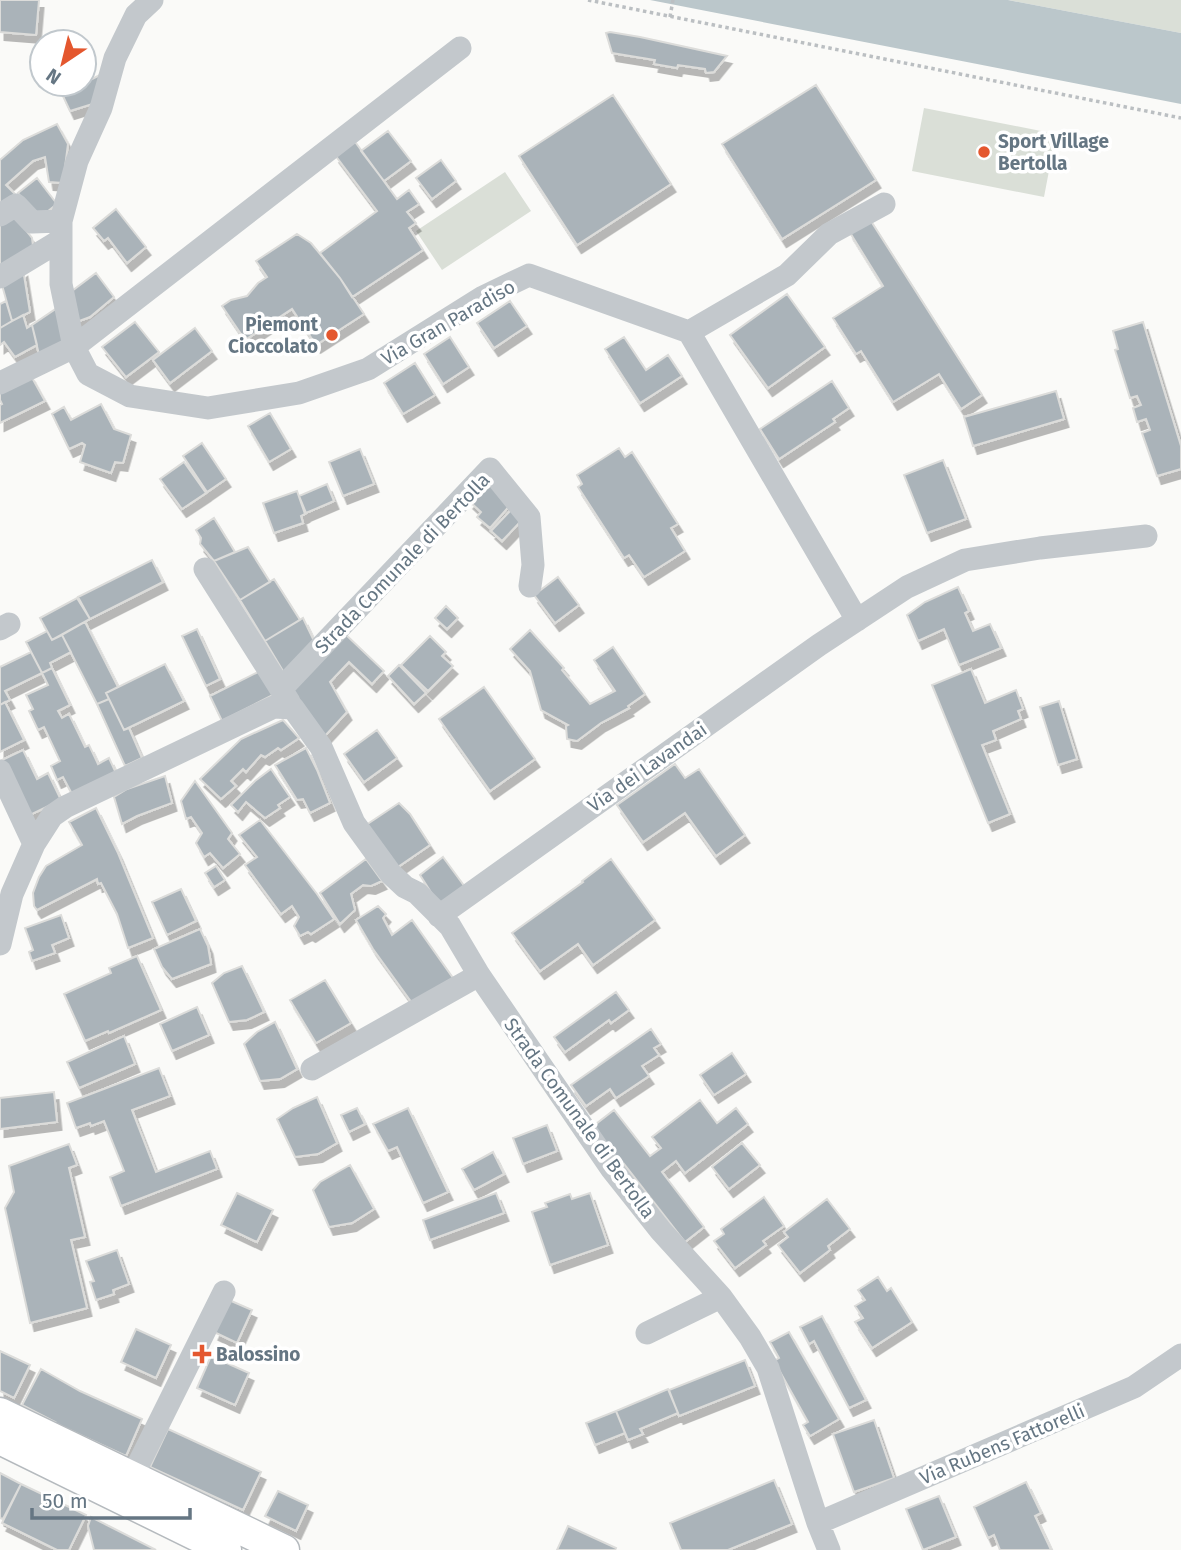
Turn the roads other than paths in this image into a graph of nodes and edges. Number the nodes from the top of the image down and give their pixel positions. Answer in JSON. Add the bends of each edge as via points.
{"nodes":[{"id":1,"x":152,"y":0,"type":"edge"},
{"id":2,"x":460,"y":48,"type":"dead end"},
{"id":3,"x":884,"y":204,"type":"dead end"},
{"id":4,"x":0,"y":215,"type":"edge"},
{"id":5,"x":61,"y":230,"type":"junction"},
{"id":6,"x":0,"y":277,"type":"edge"},
{"id":7,"x":690,"y":332,"type":"junction"},
{"id":8,"x":74,"y":347,"type":"junction"},
{"id":9,"x":0,"y":383,"type":"edge"},
{"id":10,"x":1146,"y":536,"type":"dead end"},
{"id":11,"x":205,"y":569,"type":"dead end"},
{"id":12,"x":530,"y":586,"type":"dead end"},
{"id":13,"x":857,"y":620,"type":"junction"},
{"id":14,"x":287,"y":698,"type":"junction"},
{"id":15,"x":0,"y":771,"type":"edge"},
{"id":16,"x":34,"y":844,"type":"junction"},
{"id":17,"x":439,"y":916,"type":"junction"},
{"id":18,"x":0,"y":944,"type":"edge"},
{"id":19,"x":479,"y":975,"type":"junction"},
{"id":20,"x":312,"y":1069,"type":"dead end"},
{"id":21,"x":224,"y":1292,"type":"dead end"},
{"id":22,"x":721,"y":1297,"type":"junction"},
{"id":23,"x":647,"y":1333,"type":"dead end"},
{"id":24,"x":1181,"y":1355,"type":"edge"},
{"id":25,"x":0,"y":1413,"type":"edge"},
{"id":26,"x":0,"y":1439,"type":"edge"},
{"id":27,"x":132,"y":1477,"type":"junction"},
{"id":28,"x":818,"y":1523,"type":"junction"},
{"id":29,"x":226,"y":1550,"type":"edge"},
{"id":30,"x":284,"y":1550,"type":"edge"},
{"id":31,"x":829,"y":1550,"type":"edge"}],
"edges":[{"from":1,"to":5,"type":"street","name":"Via Gran Paradiso","via":[[136,15],[115,58],[101,108],[77,161]]},
{"from":2,"to":8,"type":"street"},
{"from":3,"to":7,"type":"street","via":[[829,234],[787,275]]},
{"from":4,"to":5,"type":"street","via":[[16,205],[32,222]]},
{"from":5,"to":6,"type":"street"},
{"from":5,"to":8,"type":"street","name":"Via Gran Paradiso","via":[[61,284]]},
{"from":7,"to":8,"type":"street","name":"Via Gran Paradiso","via":[[529,275],[484,297],[368,369],[299,393],[208,408],[130,396],[88,374]]},
{"from":7,"to":13,"type":"street"},
{"from":8,"to":9,"type":"street"},
{"from":10,"to":13,"type":"street","name":"Via dei Lavandai","via":[[965,560],[907,587]]},
{"from":11,"to":14,"type":"street","name":"Strada Comunale di Bertolla"},
{"from":12,"to":14,"type":"street","name":"Strada Comunale di Bertolla","via":[[529,517],[490,469]]},
{"from":13,"to":17,"type":"street","name":"Via dei Lavandai"},
{"from":14,"to":16,"type":"street","via":[[65,807],[52,816]]},
{"from":14,"to":17,"type":"street","name":"Strada Comunale di Bertolla","via":[[321,747],[354,823],[391,874]]},
{"from":15,"to":16,"type":"street"},
{"from":16,"to":18,"type":"street","via":[[12,894]]},
{"from":17,"to":19,"type":"street","name":"Strada Comunale di Bertolla"},
{"from":19,"to":20,"type":"street"},
{"from":19,"to":22,"type":"street","name":"Strada Comunale di Bertolla","via":[[611,1168]]},
{"from":21,"to":27,"type":"street"},
{"from":22,"to":23,"type":"street"},
{"from":22,"to":28,"type":"street","name":"Strada Comunale di Bertolla","via":[[768,1368]]},
{"from":24,"to":28,"type":"street","name":"Via Rubens Fattorelli","via":[[1134,1387]]},
{"from":25,"to":27,"type":"main road"},
{"from":26,"to":29,"type":"main road"},
{"from":27,"to":30,"type":"main road"},
{"from":28,"to":31,"type":"street","name":"Strada Comunale di Bertolla"}]}
